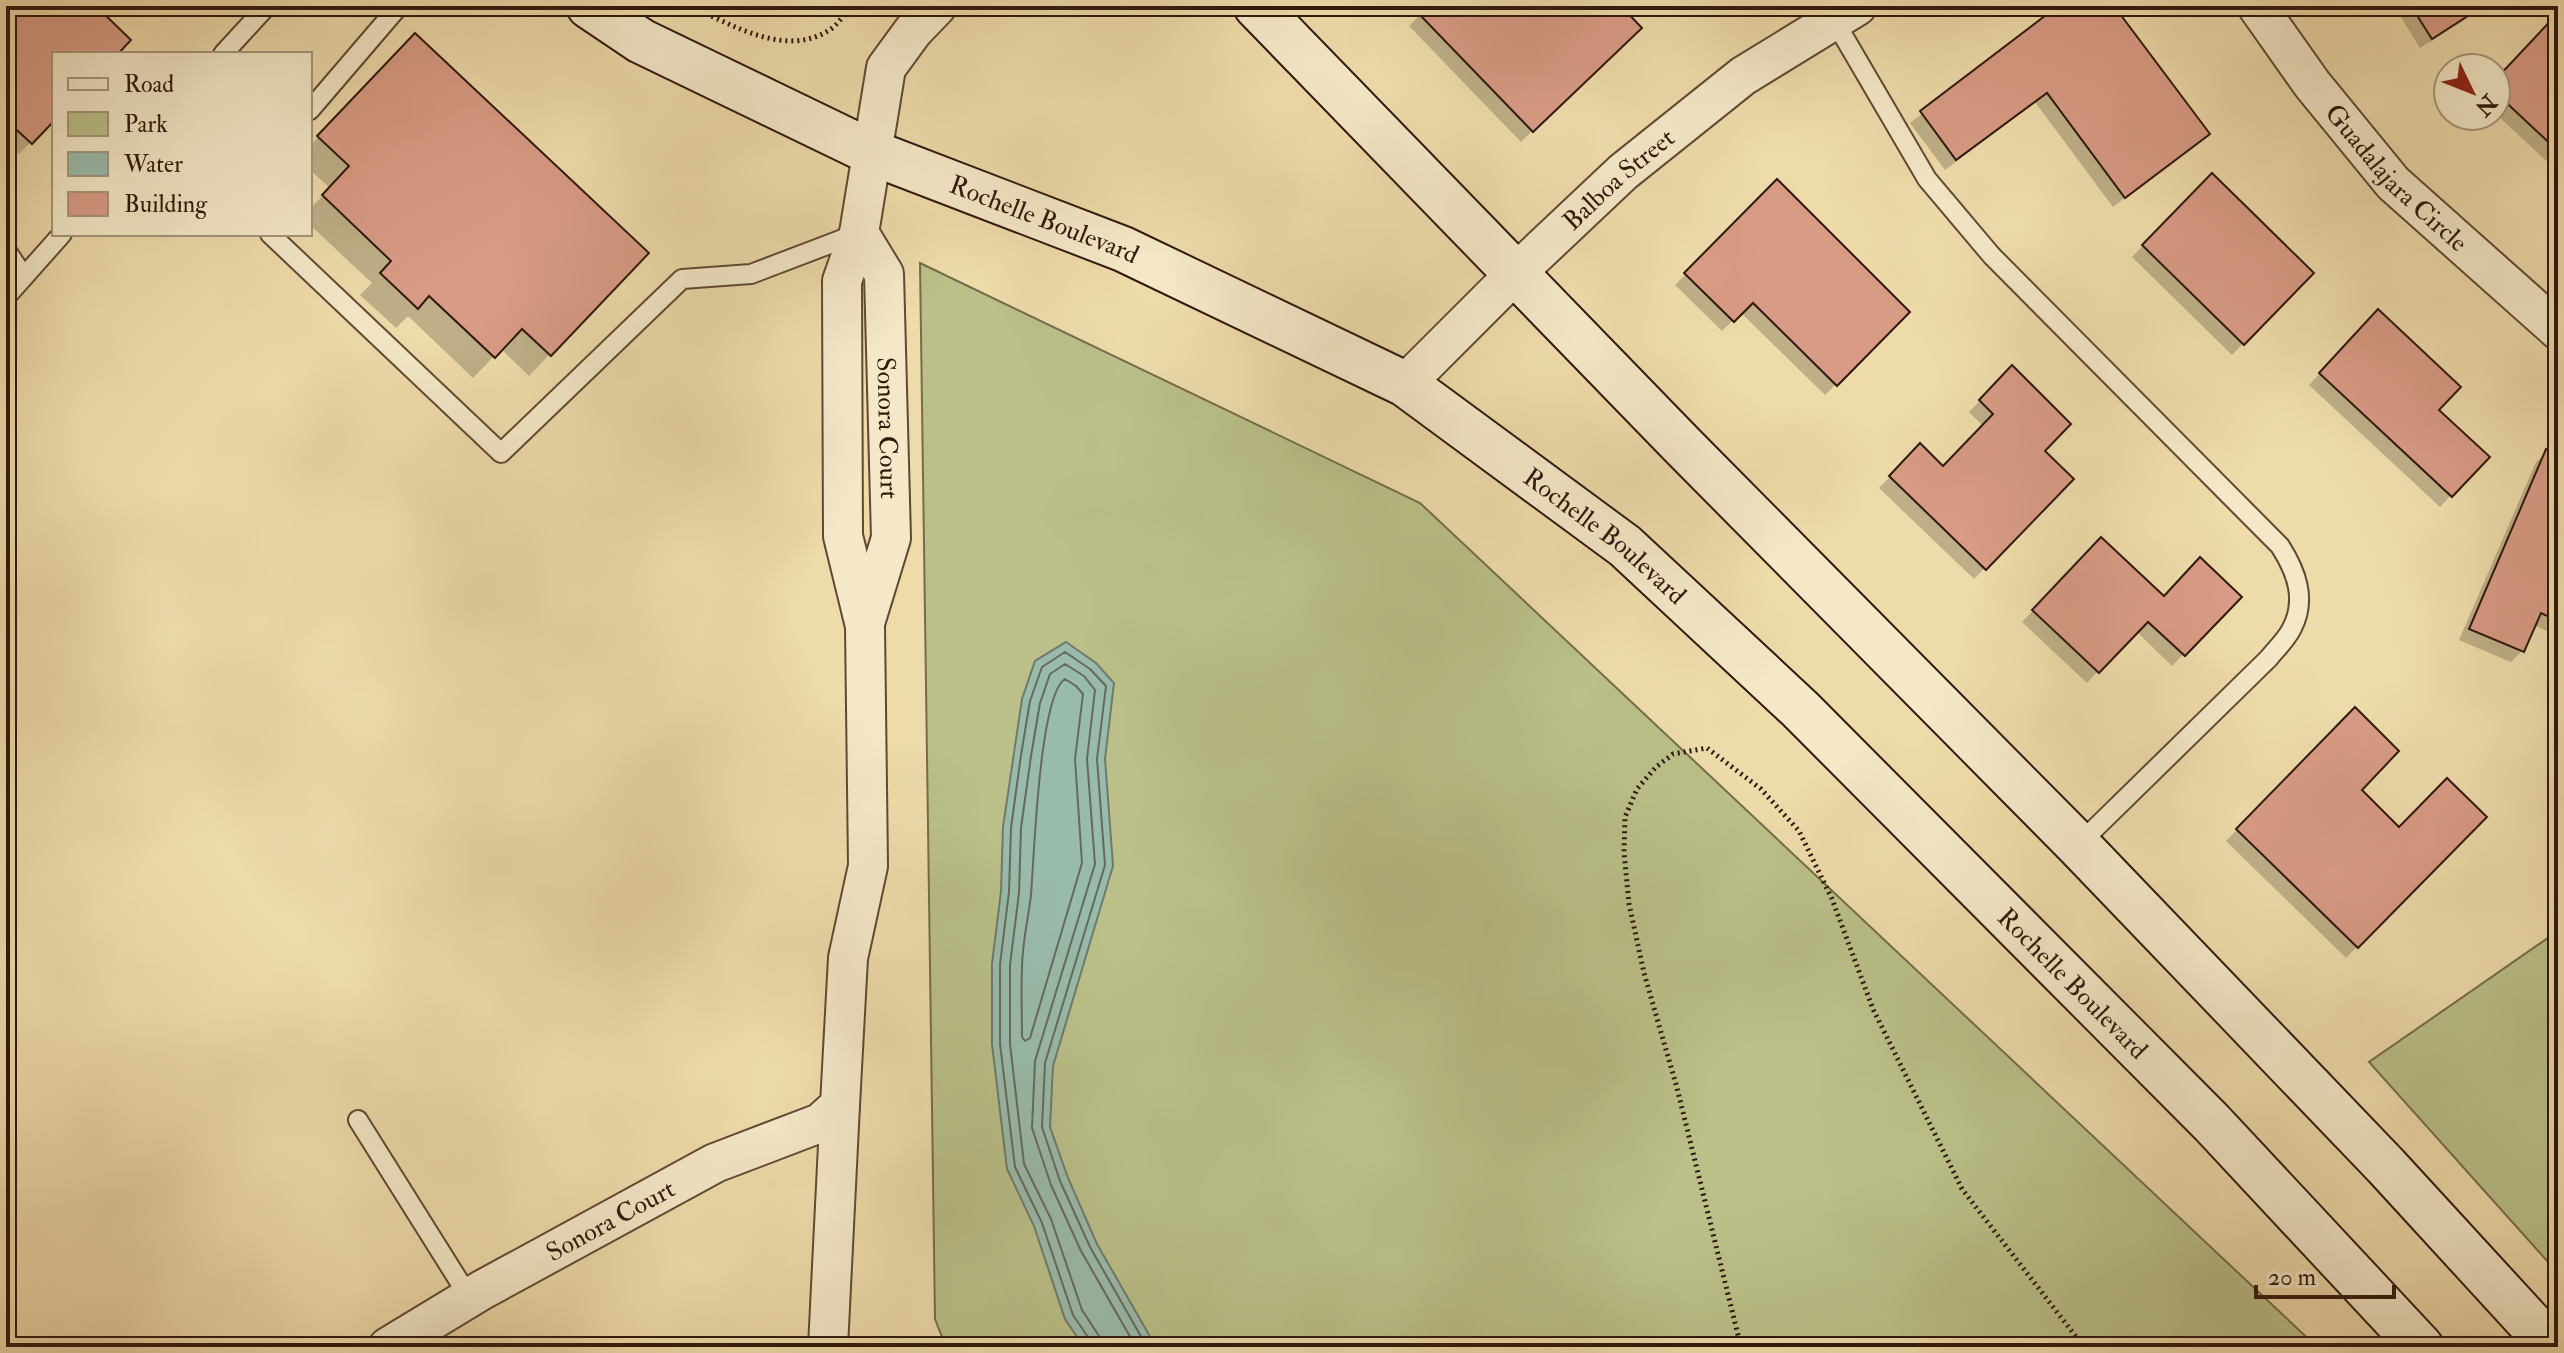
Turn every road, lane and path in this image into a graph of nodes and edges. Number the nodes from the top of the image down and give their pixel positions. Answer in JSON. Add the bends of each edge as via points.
{"nodes":[{"id":1,"x":267,"y":6,"type":"edge"},
{"id":2,"x":399,"y":6,"type":"edge"},
{"id":3,"x":589,"y":6,"type":"edge"},
{"id":4,"x":690,"y":6,"type":"edge"},
{"id":5,"x":852,"y":6,"type":"edge"},
{"id":6,"x":937,"y":6,"type":"edge"},
{"id":7,"x":1256,"y":6,"type":"edge"},
{"id":8,"x":2257,"y":6,"type":"edge"},
{"id":9,"x":1846,"y":13,"type":"edge"},
{"id":10,"x":225,"y":52,"type":"edge"},
{"id":11,"x":312,"y":108,"type":"edge"},
{"id":12,"x":873,"y":153,"type":"junction"},
{"id":13,"x":859,"y":233,"type":"junction"},
{"id":14,"x":60,"y":236,"type":"edge"},
{"id":15,"x":272,"y":236,"type":"edge"},
{"id":16,"x":6,"y":250,"type":"edge"},
{"id":17,"x":1516,"y":273,"type":"junction"},
{"id":18,"x":24,"y":277,"type":"junction"},
{"id":19,"x":6,"y":297,"type":"edge"},
{"id":20,"x":2558,"y":330,"type":"edge"},
{"id":21,"x":1405,"y":384,"type":"junction"},
{"id":22,"x":2078,"y":845,"type":"junction"},
{"id":23,"x":840,"y":1105,"type":"junction"},
{"id":24,"x":358,"y":1120,"type":"dead end"},
{"id":25,"x":469,"y":1297,"type":"junction"},
{"id":26,"x":388,"y":1347,"type":"edge"},
{"id":27,"x":828,"y":1347,"type":"edge"},
{"id":28,"x":1741,"y":1347,"type":"edge"},
{"id":29,"x":2084,"y":1347,"type":"edge"},
{"id":30,"x":2421,"y":1347,"type":"edge"},
{"id":31,"x":2552,"y":1347,"type":"edge"}],
"edges":[{"from":1,"to":10,"type":"lane"},
{"from":2,"to":11,"type":"lane"},
{"from":3,"to":12,"type":"main road","name":"Rochelle Boulevard","via":[[641,41]]},
{"from":4,"to":5,"type":"path","via":[[767,39],[805,42],[832,28]]},
{"from":6,"to":12,"type":"street","name":"Sonora Court","via":[[886,68]]},
{"from":7,"to":17,"type":"main road"},
{"from":8,"to":20,"type":"street","name":"Guadalajara Circle","via":[[2393,183]]},
{"from":9,"to":17,"type":"street","name":"Balboa Street","via":[[1743,76],[1623,172]]},
{"from":9,"to":22,"type":"lane","via":[[1927,179],[1992,256],[2280,546],[2293,567],[2300,597],[2293,628],[2269,658]]},
{"from":12,"to":13,"type":"street","name":"Sonora Court"},
{"from":12,"to":21,"type":"main road","name":"Rochelle Boulevard","via":[[1123,249]]},
{"from":13,"to":15,"type":"lane","via":[[751,274],[682,279],[501,453]]},
{"from":13,"to":23,"type":"street","name":"Sonora Court","via":[[842,281],[843,536],[865,626],[868,866],[848,958]]},
{"from":14,"to":18,"type":"lane"},
{"from":16,"to":18,"type":"lane"},
{"from":17,"to":21,"type":"street","name":"Balboa Street"},
{"from":17,"to":22,"type":"main road"},
{"from":18,"to":19,"type":"lane"},
{"from":21,"to":30,"type":"main road","name":"Rochelle Boulevard","via":[[1625,546],[1800,709],[2212,1123]]},
{"from":22,"to":31,"type":"main road"},
{"from":23,"to":25,"type":"street","name":"Sonora Court","via":[[820,1123],[715,1163]]},
{"from":23,"to":27,"type":"street","name":"Sonora Court"},
{"from":24,"to":25,"type":"lane"},
{"from":25,"to":26,"type":"street","name":"Sonora Court"},
{"from":28,"to":29,"type":"path","via":[[1644,973],[1624,852],[1625,817],[1637,789],[1673,754],[1707,748],[1761,789],[1799,831],[1832,899],[1873,1009],[1962,1189]]}]}
